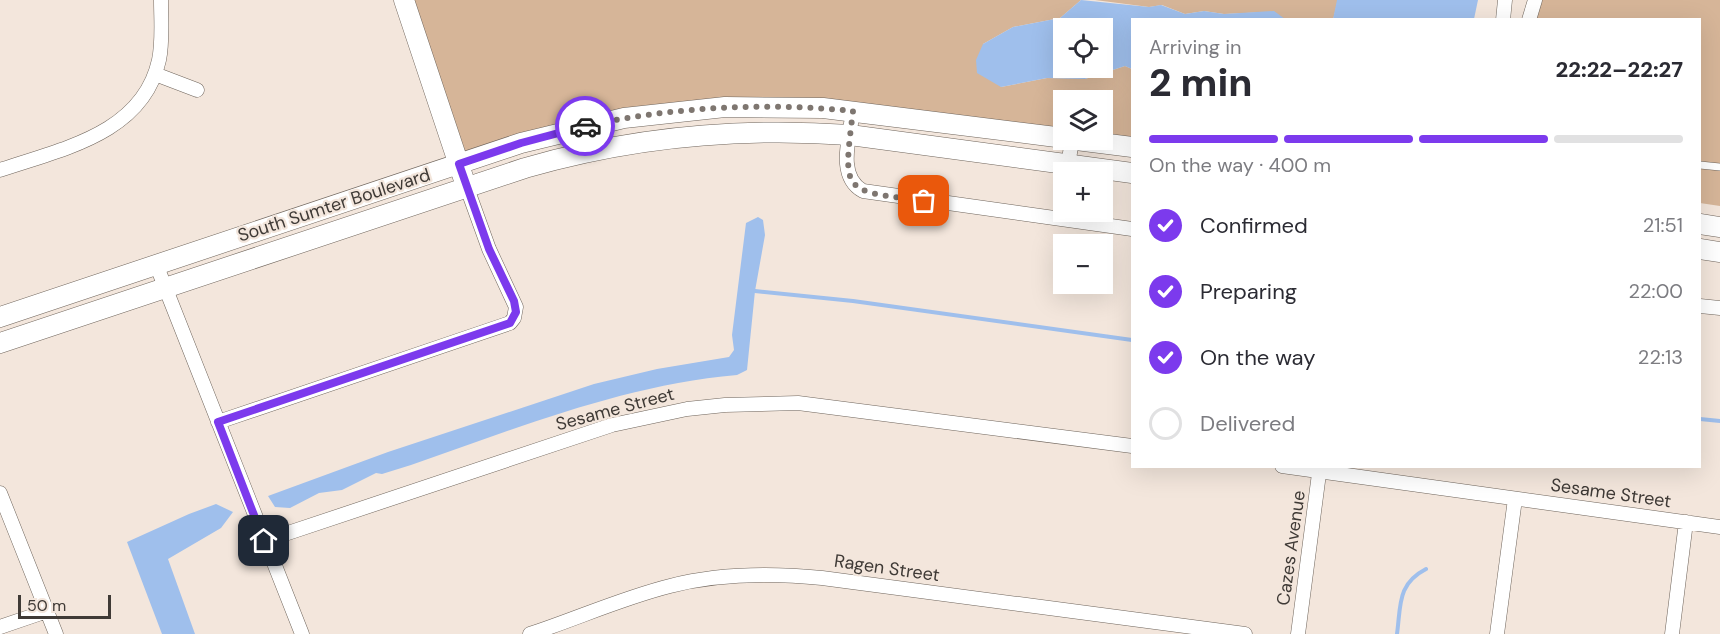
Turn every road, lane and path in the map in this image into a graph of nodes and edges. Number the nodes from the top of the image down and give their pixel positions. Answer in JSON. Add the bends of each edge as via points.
{"nodes":[{"id":1,"x":161,"y":0,"type":"edge"},
{"id":2,"x":404,"y":0,"type":"edge"},
{"id":3,"x":1505,"y":0,"type":"edge"},
{"id":4,"x":1535,"y":0,"type":"edge"},
{"id":5,"x":1503,"y":18,"type":"edge"},
{"id":6,"x":1530,"y":18,"type":"edge"},
{"id":7,"x":154,"y":74,"type":"junction"},
{"id":8,"x":196,"y":90,"type":"dead end"},
{"id":9,"x":853,"y":111,"type":"junction"},
{"id":10,"x":850,"y":135,"type":"junction"},
{"id":11,"x":1053,"y":137,"type":"edge"},
{"id":12,"x":1113,"y":145,"type":"edge"},
{"id":13,"x":1131,"y":147,"type":"edge"},
{"id":14,"x":459,"y":164,"type":"junction"},
{"id":15,"x":1701,"y":165,"type":"edge"},
{"id":16,"x":1053,"y":166,"type":"edge"},
{"id":17,"x":1720,"y":167,"type":"edge"},
{"id":18,"x":0,"y":170,"type":"edge"},
{"id":19,"x":1113,"y":171,"type":"edge"},
{"id":20,"x":1131,"y":172,"type":"edge"},
{"id":21,"x":467,"y":188,"type":"junction"},
{"id":22,"x":1053,"y":218,"type":"edge"},
{"id":23,"x":1082,"y":222,"type":"edge"},
{"id":24,"x":1701,"y":224,"type":"edge"},
{"id":25,"x":1720,"y":227,"type":"edge"},
{"id":26,"x":1131,"y":229,"type":"edge"},
{"id":27,"x":1701,"y":249,"type":"edge"},
{"id":28,"x":1720,"y":252,"type":"edge"},
{"id":29,"x":156,"y":264,"type":"junction"},
{"id":30,"x":166,"y":287,"type":"junction"},
{"id":31,"x":1701,"y":306,"type":"edge"},
{"id":32,"x":1720,"y":308,"type":"edge"},
{"id":33,"x":0,"y":317,"type":"edge"},
{"id":34,"x":0,"y":343,"type":"edge"},
{"id":35,"x":218,"y":422,"type":"junction"},
{"id":36,"x":1131,"y":446,"type":"edge"},
{"id":37,"x":1320,"y":469,"type":"edge"},
{"id":38,"x":1515,"y":498,"type":"junction"},
{"id":39,"x":1,"y":500,"type":"edge"},
{"id":40,"x":5,"y":519,"type":"edge"},
{"id":41,"x":1686,"y":522,"type":"junction"},
{"id":42,"x":1720,"y":526,"type":"edge"},
{"id":43,"x":264,"y":541,"type":"junction"},
{"id":44,"x":47,"y":611,"type":"junction"},
{"id":45,"x":0,"y":627,"type":"edge"},
{"id":46,"x":56,"y":634,"type":"edge"},
{"id":47,"x":302,"y":634,"type":"edge"},
{"id":48,"x":530,"y":634,"type":"edge"},
{"id":49,"x":1245,"y":634,"type":"edge"},
{"id":50,"x":1298,"y":634,"type":"edge"},
{"id":51,"x":1497,"y":634,"type":"edge"},
{"id":52,"x":1672,"y":634,"type":"edge"}],
"edges":[{"from":1,"to":7,"type":"street","via":[[161,45]]},
{"from":2,"to":14,"type":"main road"},
{"from":3,"to":5,"type":"street"},
{"from":4,"to":6,"type":"street"},
{"from":7,"to":8,"type":"street"},
{"from":7,"to":18,"type":"street","via":[[141,98],[107,130]]},
{"from":9,"to":10,"type":"street"},
{"from":9,"to":11,"type":"main road","name":"South Sumter Boulevard"},
{"from":9,"to":14,"type":"main road","name":"South Sumter Boulevard","via":[[778,106],[677,111],[568,130]]},
{"from":10,"to":16,"type":"main road","name":"South Sumter Boulevard"},
{"from":10,"to":21,"type":"main road","name":"South Sumter Boulevard","via":[[746,132],[642,141],[561,157]]},
{"from":10,"to":22,"type":"street","via":[[848,173],[853,184],[863,191]]},
{"from":12,"to":13,"type":"main road"},
{"from":14,"to":21,"type":"main road"},
{"from":14,"to":29,"type":"main road","name":"South Sumter Boulevard"},
{"from":15,"to":17,"type":"lane"},
{"from":19,"to":20,"type":"main road","name":"South Sumter Boulevard"},
{"from":21,"to":30,"type":"main road","name":"South Sumter Boulevard"},
{"from":21,"to":35,"type":"street","via":[[489,249],[516,306],[510,323]]},
{"from":23,"to":26,"type":"street"},
{"from":24,"to":25,"type":"main road"},
{"from":27,"to":28,"type":"main road"},
{"from":29,"to":30,"type":"street"},
{"from":29,"to":33,"type":"main road","name":"South Sumter Boulevard"},
{"from":30,"to":34,"type":"main road","name":"South Sumter Boulevard"},
{"from":30,"to":35,"type":"street"},
{"from":31,"to":32,"type":"street"},
{"from":35,"to":43,"type":"street"},
{"from":36,"to":43,"type":"street","name":"Sesame Street","via":[[833,406],[725,405],[612,425]]},
{"from":37,"to":38,"type":"street","name":"Sesame Street"},
{"from":37,"to":50,"type":"street","name":"Cazes Avenue"},
{"from":38,"to":41,"type":"street","name":"Sesame Street"},
{"from":38,"to":51,"type":"street"},
{"from":39,"to":40,"type":"street"},
{"from":40,"to":44,"type":"street"},
{"from":41,"to":42,"type":"street","name":"Sesame Street"},
{"from":41,"to":52,"type":"street"},
{"from":43,"to":47,"type":"street"},
{"from":44,"to":45,"type":"street"},
{"from":44,"to":46,"type":"street"},
{"from":48,"to":49,"type":"street","name":"Ragen Street","via":[[670,586],[753,574],[822,578]]}]}
